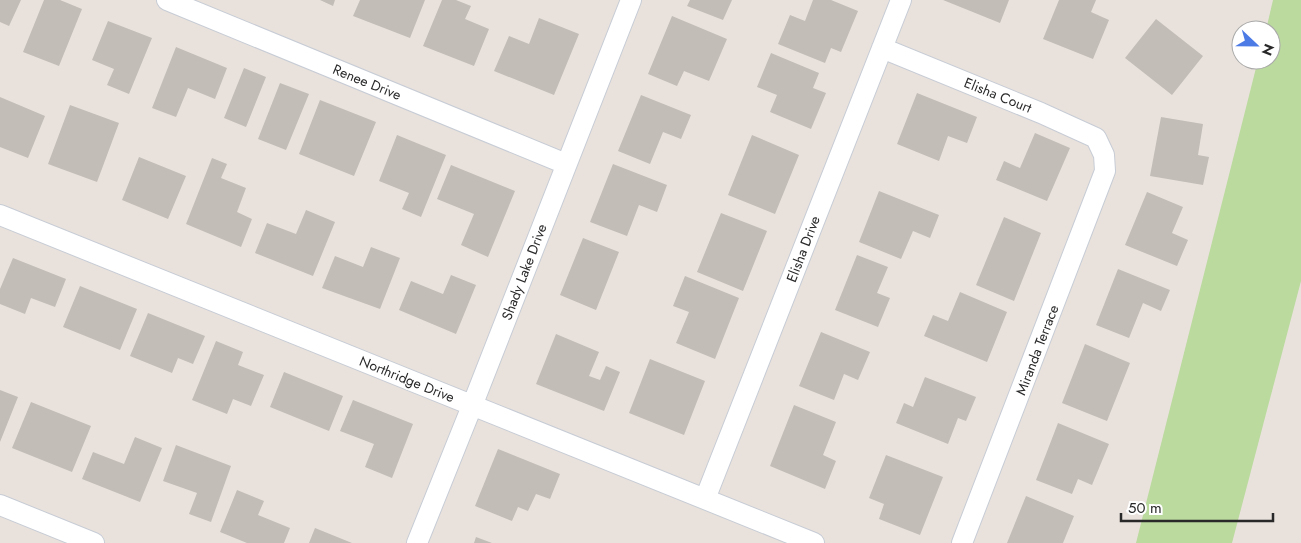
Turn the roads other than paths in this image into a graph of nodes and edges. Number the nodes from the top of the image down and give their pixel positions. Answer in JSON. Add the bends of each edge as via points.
{"nodes":[{"id":1,"x":167,"y":0,"type":"edge"},
{"id":2,"x":631,"y":0,"type":"edge"},
{"id":3,"x":901,"y":0,"type":"edge"},
{"id":4,"x":882,"y":48,"type":"junction"},
{"id":5,"x":1104,"y":155,"type":"joint"},
{"id":6,"x":566,"y":164,"type":"junction"},
{"id":7,"x":0,"y":215,"type":"edge"},
{"id":8,"x":472,"y":406,"type":"junction"},
{"id":9,"x":705,"y":499,"type":"junction"},
{"id":10,"x":0,"y":505,"type":"edge"},
{"id":11,"x":94,"y":543,"type":"edge"},
{"id":12,"x":417,"y":543,"type":"edge"},
{"id":13,"x":814,"y":543,"type":"edge"},
{"id":14,"x":962,"y":543,"type":"edge"}],
"edges":[{"from":1,"to":6,"type":"street","name":"Renee Drive"},
{"from":2,"to":6,"type":"street","name":"Shady Lake Drive"},
{"from":3,"to":4,"type":"street","name":"Elisha Drive"},
{"from":4,"to":5,"type":"street","name":"Elisha Court","via":[[1096,138]]},
{"from":4,"to":9,"type":"street","name":"Elisha Drive"},
{"from":5,"to":14,"type":"street","name":"Miranda Terrace","via":[[1105,171]]},
{"from":6,"to":8,"type":"street","name":"Shady Lake Drive"},
{"from":7,"to":8,"type":"street","name":"Northridge Drive"},
{"from":8,"to":9,"type":"street","name":"Northridge Drive"},
{"from":8,"to":12,"type":"street","name":"Shady Lake Drive"},
{"from":9,"to":13,"type":"street","name":"Northridge Drive"},
{"from":10,"to":11,"type":"street"}]}
